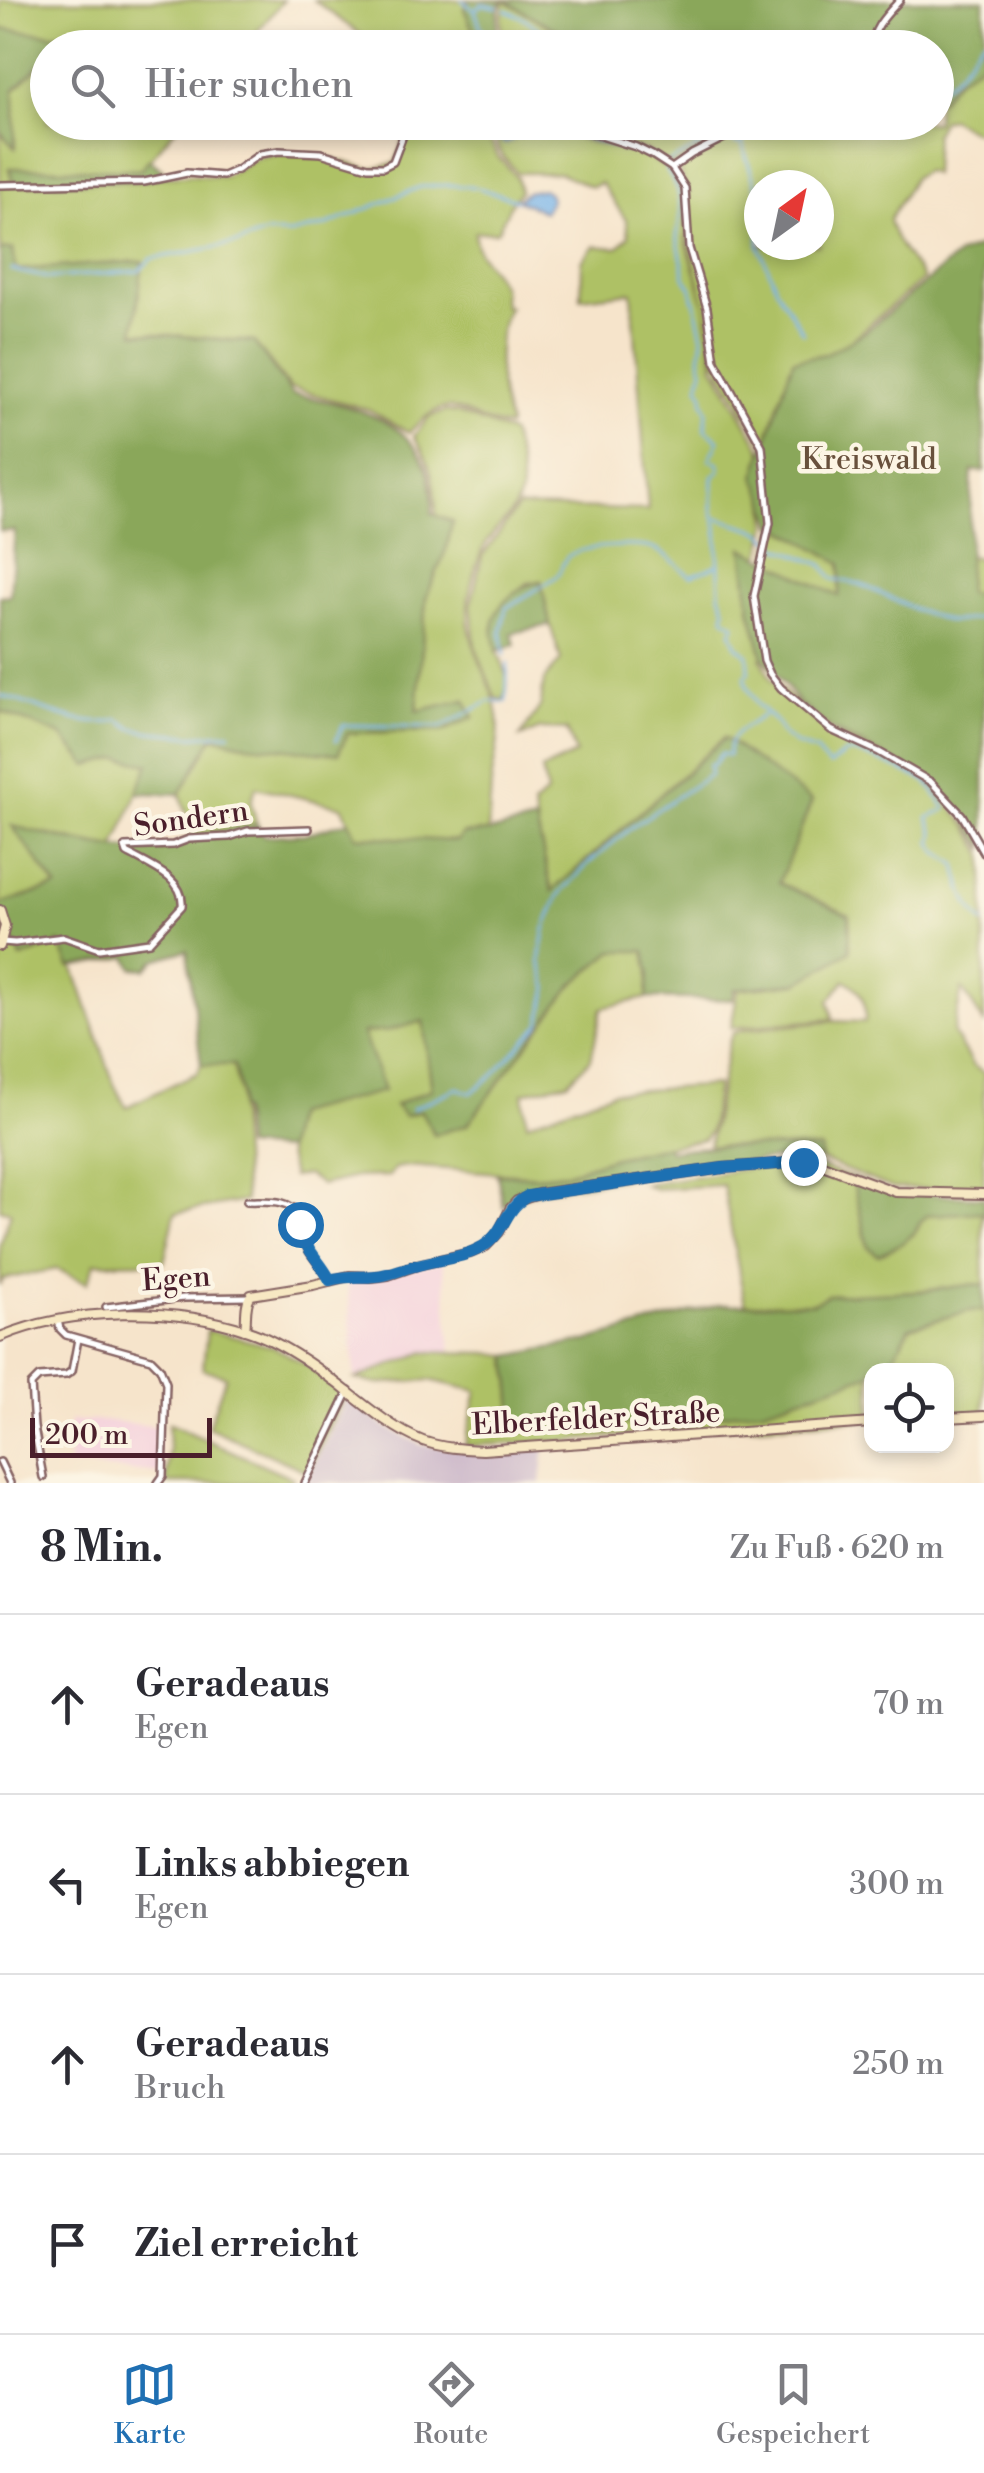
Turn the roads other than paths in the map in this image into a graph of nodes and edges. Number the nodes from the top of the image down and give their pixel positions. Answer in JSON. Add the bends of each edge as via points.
{"nodes":[{"id":1,"x":900,"y":0,"type":"edge"},
{"id":2,"x":878,"y":30,"type":"edge"},
{"id":3,"x":401,"y":140,"type":"edge"},
{"id":4,"x":614,"y":140,"type":"edge"},
{"id":5,"x":720,"y":140,"type":"edge"},
{"id":6,"x":672,"y":168,"type":"junction"},
{"id":7,"x":0,"y":185,"type":"edge"},
{"id":8,"x":310,"y":829,"type":"dead end"},
{"id":9,"x":984,"y":852,"type":"edge"},
{"id":10,"x":0,"y":910,"type":"edge"},
{"id":11,"x":1,"y":944,"type":"edge"},
{"id":12,"x":984,"y":1194,"type":"edge"},
{"id":13,"x":247,"y":1201,"type":"dead end"},
{"id":14,"x":330,"y":1280,"type":"junction"},
{"id":15,"x":248,"y":1297,"type":"junction"},
{"id":16,"x":106,"y":1307,"type":"dead end"},
{"id":17,"x":62,"y":1318,"type":"junction"},
{"id":18,"x":241,"y":1329,"type":"junction"},
{"id":19,"x":0,"y":1337,"type":"edge"},
{"id":20,"x":75,"y":1338,"type":"junction"},
{"id":21,"x":349,"y":1391,"type":"junction"},
{"id":22,"x":984,"y":1416,"type":"edge"},
{"id":23,"x":954,"y":1418,"type":"edge"},
{"id":24,"x":864,"y":1425,"type":"edge"},
{"id":25,"x":0,"y":1462,"type":"edge"},
{"id":26,"x":43,"y":1478,"type":"dead end"},
{"id":27,"x":10,"y":1483,"type":"edge"},
{"id":28,"x":158,"y":1483,"type":"edge"},
{"id":29,"x":305,"y":1483,"type":"edge"}],
"edges":[{"from":1,"to":2,"type":"street"},
{"from":3,"to":7,"type":"street","via":[[393,162],[382,168],[280,151],[260,154],[223,176]]},
{"from":4,"to":6,"type":"street"},
{"from":5,"to":6,"type":"street"},
{"from":6,"to":9,"type":"street","via":[[685,188],[690,248],[715,361],[764,459],[770,523],[754,596],[764,661],[781,688],[831,730],[931,782]]},
{"from":8,"to":11,"type":"street","name":"Sondern","via":[[126,846],[182,892],[182,906],[149,942],[99,949],[64,938]]},
{"from":10,"to":11,"type":"main road"},
{"from":12,"to":14,"type":"main road","name":"Egen","via":[[896,1192],[817,1163],[723,1168],[528,1196],[510,1209],[486,1246],[470,1253],[388,1274]]},
{"from":13,"to":14,"type":"street","via":[[294,1209],[310,1254]]},
{"from":14,"to":15,"type":"main road","name":"Egen"},
{"from":15,"to":16,"type":"street","name":"Egen"},
{"from":15,"to":18,"type":"main road","name":"Egen"},
{"from":17,"to":18,"type":"main road","name":"Elberfelder Straße","via":[[162,1316]]},
{"from":17,"to":19,"type":"main road","name":"Elberfelder Straße"},
{"from":17,"to":20,"type":"street","via":[[62,1332]]},
{"from":18,"to":21,"type":"main road","name":"Elberfelder Straße","via":[[302,1358]]},
{"from":20,"to":26,"type":"street","via":[[72,1371],[31,1385]]},
{"from":20,"to":28,"type":"street","via":[[160,1368],[166,1384],[164,1476]]},
{"from":21,"to":24,"type":"main road","name":"Elberfelder Straße","via":[[413,1436],[470,1450]]},
{"from":21,"to":29,"type":"street"},
{"from":22,"to":23,"type":"main road"},
{"from":25,"to":27,"type":"street"}]}
